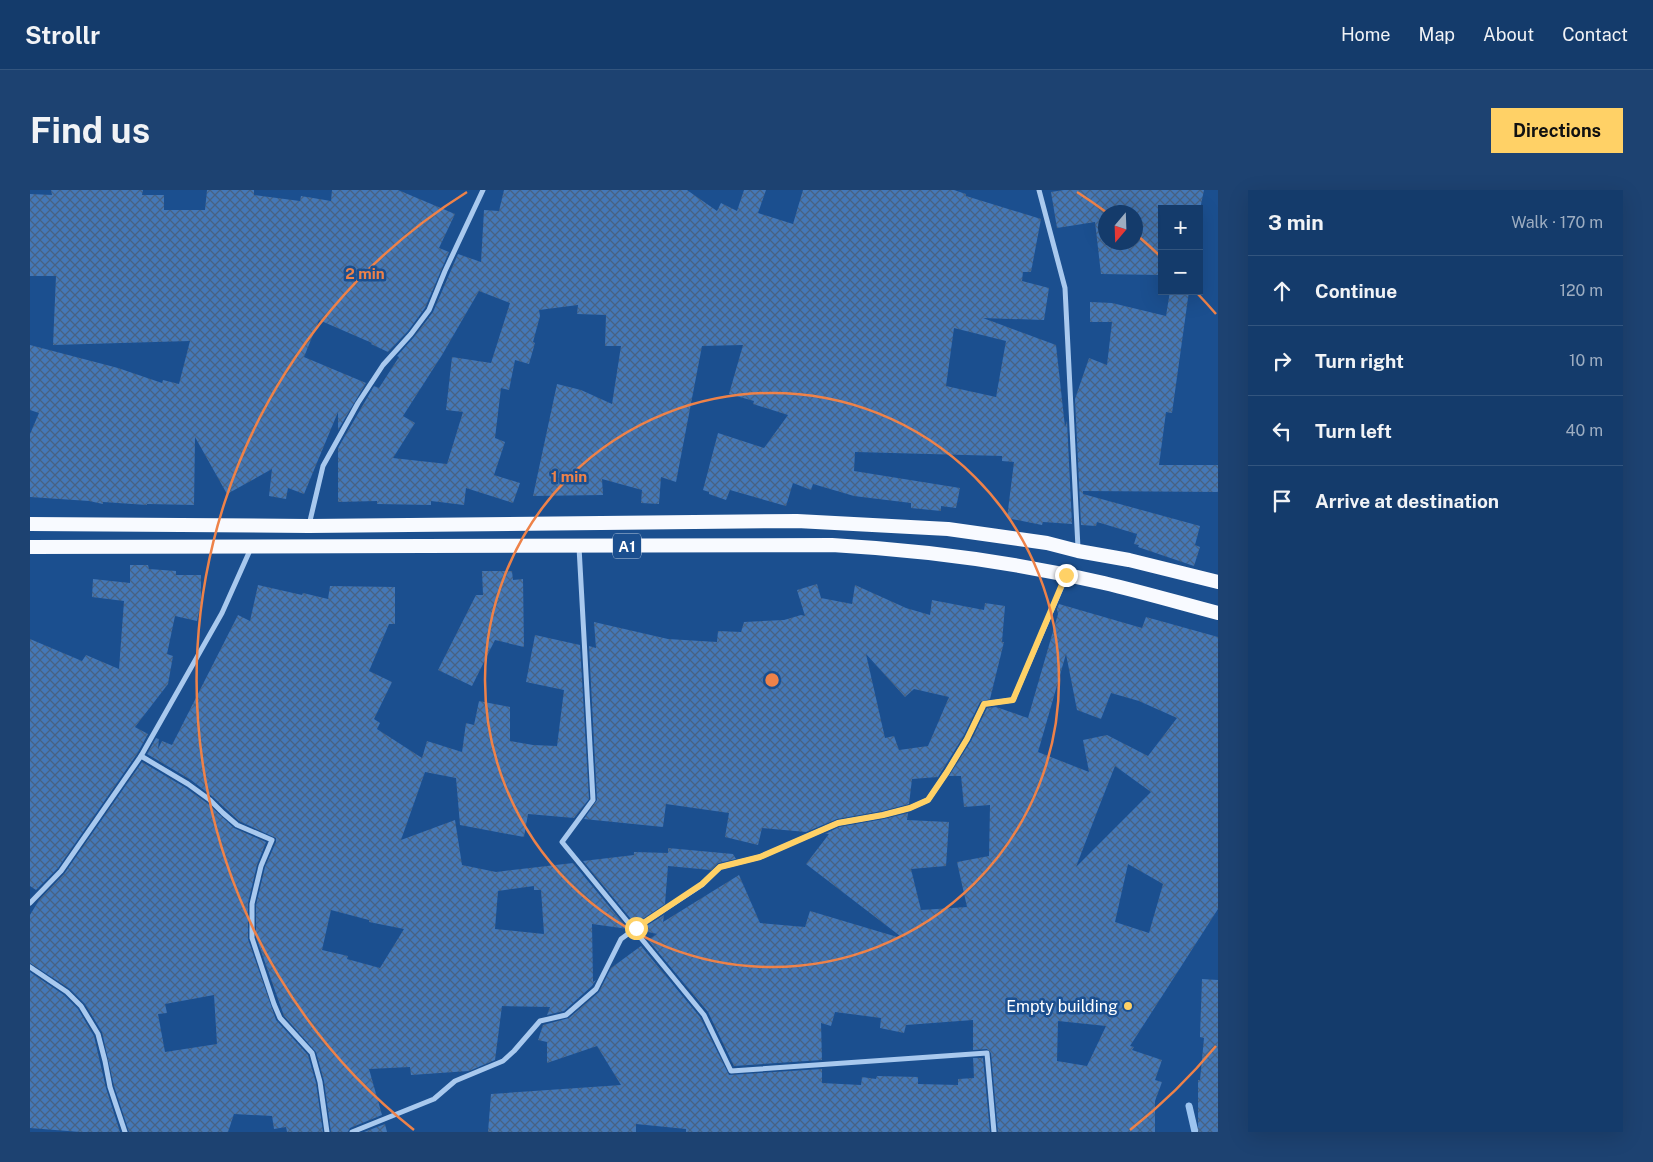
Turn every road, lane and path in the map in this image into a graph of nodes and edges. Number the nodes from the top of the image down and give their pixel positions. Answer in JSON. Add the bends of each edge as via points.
{"nodes":[{"id":1,"x":483,"y":190,"type":"edge"},
{"id":2,"x":1038,"y":190,"type":"edge"},
{"id":3,"x":30,"y":524,"type":"edge"},
{"id":4,"x":309,"y":526,"type":"junction"},
{"id":5,"x":579,"y":546,"type":"junction"},
{"id":6,"x":251,"y":547,"type":"junction"},
{"id":7,"x":30,"y":548,"type":"edge"},
{"id":8,"x":1078,"y":551,"type":"junction"},
{"id":9,"x":1066,"y":575,"type":"junction"},
{"id":10,"x":1218,"y":582,"type":"edge"},
{"id":11,"x":1218,"y":613,"type":"edge"},
{"id":12,"x":141,"y":756,"type":"junction"},
{"id":13,"x":30,"y":904,"type":"edge"},
{"id":14,"x":30,"y":967,"type":"edge"},
{"id":15,"x":125,"y":1132,"type":"edge"},
{"id":16,"x":328,"y":1132,"type":"edge"},
{"id":17,"x":352,"y":1132,"type":"edge"},
{"id":18,"x":994,"y":1132,"type":"edge"}],
"edges":[{"from":1,"to":4,"type":"street","via":[[429,310],[383,365],[323,466]]},
{"from":2,"to":8,"type":"street","via":[[1065,288]]},
{"from":3,"to":4,"type":"highway","number":"A1"},
{"from":4,"to":8,"type":"highway","number":"A1","via":[[847,523],[948,529],[1047,543]]},
{"from":5,"to":6,"type":"highway","number":"A1"},
{"from":5,"to":9,"type":"highway","number":"A1","via":[[832,545],[884,548],[938,553]]},
{"from":5,"to":18,"type":"street","via":[[593,800],[562,842],[704,1015],[731,1071],[987,1053]]},
{"from":6,"to":7,"type":"highway","number":"A1"},
{"from":6,"to":12,"type":"street","via":[[222,613]]},
{"from":8,"to":10,"type":"highway","number":"A1"},
{"from":9,"to":11,"type":"highway","number":"A1"},
{"from":9,"to":17,"type":"street","via":[[1013,700],[984,704],[967,739],[928,800],[883,815],[838,823],[760,857],[720,867],[702,884],[621,939],[596,989],[566,1015],[540,1021],[503,1062],[455,1081],[434,1099]]},
{"from":12,"to":13,"type":"street","via":[[61,871]]},
{"from":12,"to":16,"type":"street","via":[[203,794],[237,825],[272,840],[261,866],[252,904],[252,938],[280,1018],[312,1053]]},
{"from":14,"to":15,"type":"street","via":[[67,992],[81,1006],[98,1034],[110,1088]]}]}
